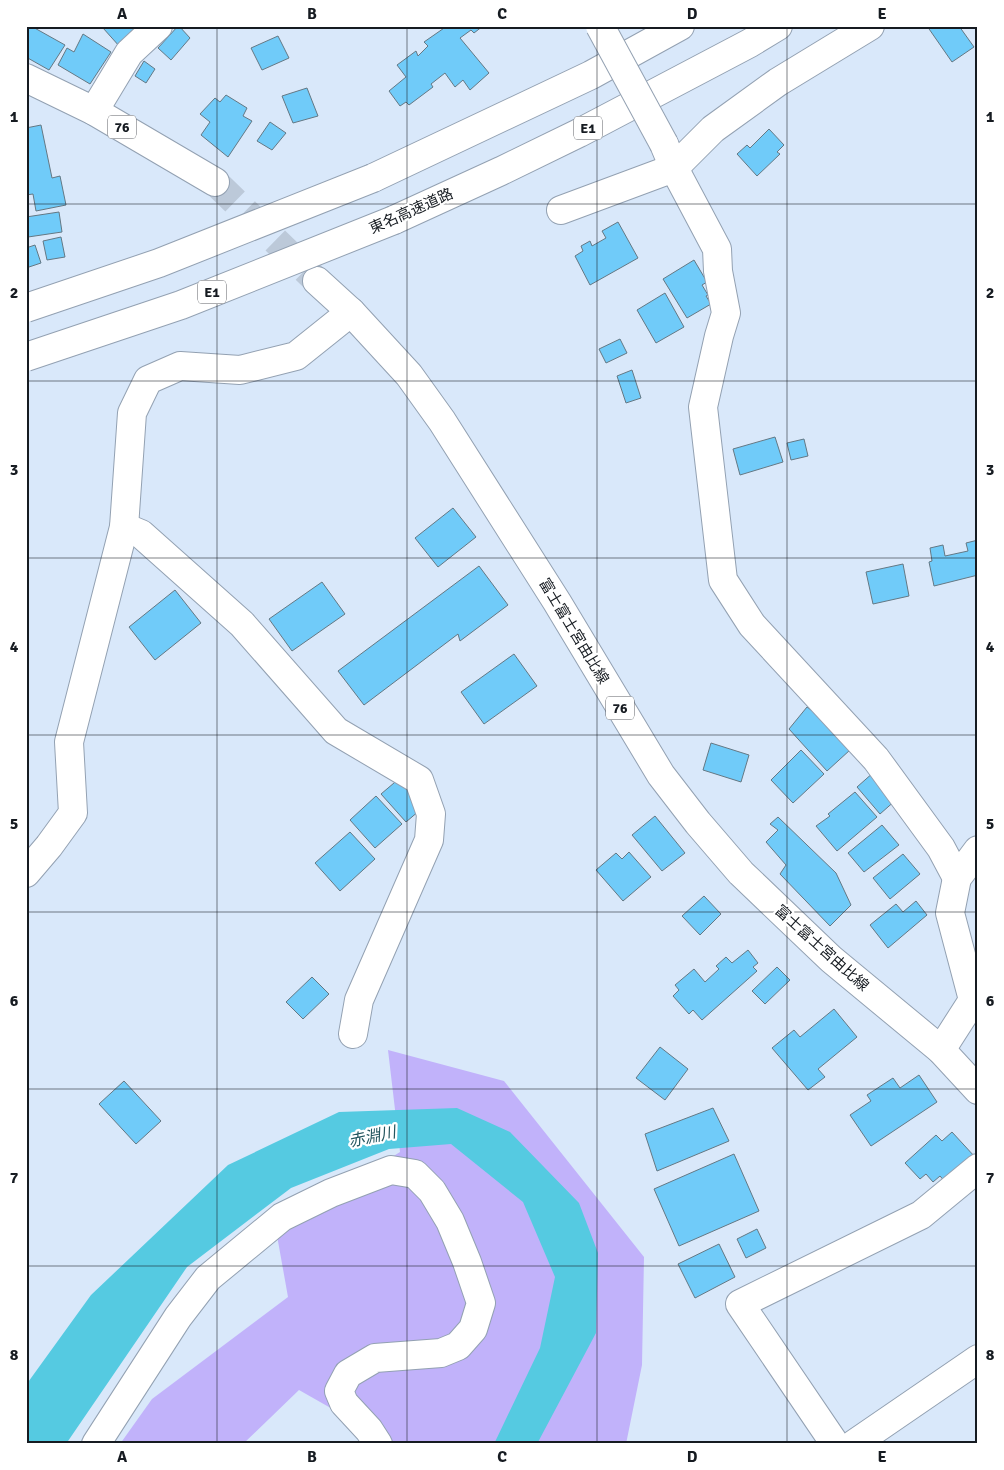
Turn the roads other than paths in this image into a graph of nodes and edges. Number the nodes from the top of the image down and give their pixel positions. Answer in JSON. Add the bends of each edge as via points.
{"nodes":[{"id":1,"x":158,"y":26,"type":"edge"},
{"id":2,"x":600,"y":26,"type":"edge"},
{"id":3,"x":680,"y":26,"type":"edge"},
{"id":4,"x":778,"y":26,"type":"edge"},
{"id":5,"x":870,"y":26,"type":"edge"},
{"id":6,"x":26,"y":78,"type":"edge"},
{"id":7,"x":94,"y":111,"type":"junction"},
{"id":8,"x":669,"y":156,"type":"junction"},
{"id":9,"x":215,"y":182,"type":"tunnel mouth"},
{"id":10,"x":561,"y":210,"type":"dead end"},
{"id":11,"x":317,"y":281,"type":"tunnel mouth"},
{"id":12,"x":26,"y":308,"type":"edge"},
{"id":13,"x":352,"y":312,"type":"junction"},
{"id":14,"x":26,"y":356,"type":"edge"},
{"id":15,"x":124,"y":527,"type":"junction"},
{"id":16,"x":978,"y":850,"type":"edge"},
{"id":17,"x":26,"y":873,"type":"edge"},
{"id":18,"x":957,"y":878,"type":"junction"},
{"id":19,"x":353,"y":1034,"type":"dead end"},
{"id":20,"x":941,"y":1050,"type":"junction"},
{"id":21,"x":978,"y":1090,"type":"edge"},
{"id":22,"x":978,"y":1168,"type":"edge"},
{"id":23,"x":978,"y":1359,"type":"edge"},
{"id":24,"x":96,"y":1444,"type":"edge"},
{"id":25,"x":378,"y":1444,"type":"edge"},
{"id":26,"x":835,"y":1444,"type":"edge"},
{"id":27,"x":854,"y":1444,"type":"edge"}],
"edges":[{"from":1,"to":7,"type":"main road","via":[[129,53]]},
{"from":2,"to":8,"type":"main road","bridge":true},
{"from":3,"to":12,"type":"main road","bridge":true,"via":[[591,75],[373,178],[159,263]]},
{"from":4,"to":14,"type":"main road","name":"東名高速道路","number":"E1","bridge":true,"via":[[578,133],[394,220],[180,305]]},
{"from":5,"to":8,"type":"main road","via":[[778,82]]},
{"from":6,"to":7,"type":"main road","number":"76"},
{"from":7,"to":9,"type":"main road","number":"76"},
{"from":8,"to":10,"type":"main road"},
{"from":8,"to":18,"type":"main road","via":[[716,249],[726,313],[704,407],[723,580],[752,625],[876,759],[941,848]]},
{"from":11,"to":13,"type":"main road","name":"富士富士宮由比線","number":"76"},
{"from":13,"to":15,"type":"main road","via":[[296,356],[240,370],[180,366],[148,380],[132,413]]},
{"from":13,"to":20,"type":"main road","name":"富士富士宮由比線","number":"76","via":[[409,375],[442,421],[557,602],[661,775],[698,823],[741,873],[831,959]]},
{"from":15,"to":17,"type":"main road","via":[[69,742],[73,813]]},
{"from":15,"to":19,"type":"main road","via":[[141,534],[242,624],[336,731],[419,780],[431,814],[429,840],[359,1000]]},
{"from":16,"to":18,"type":"main road"},
{"from":18,"to":20,"type":"main road","via":[[950,913],[973,1000]]},
{"from":20,"to":21,"type":"main road","name":"富士富士宮由比線","number":"76"},
{"from":22,"to":26,"type":"main road","via":[[921,1215],[740,1304]]},
{"from":23,"to":27,"type":"main road"},
{"from":24,"to":25,"type":"main road","via":[[178,1317],[208,1278],[282,1217],[390,1170],[415,1174],[432,1191],[453,1229],[481,1302],[473,1328],[458,1346],[441,1353],[374,1358],[348,1374],[339,1391],[344,1403]]}]}
